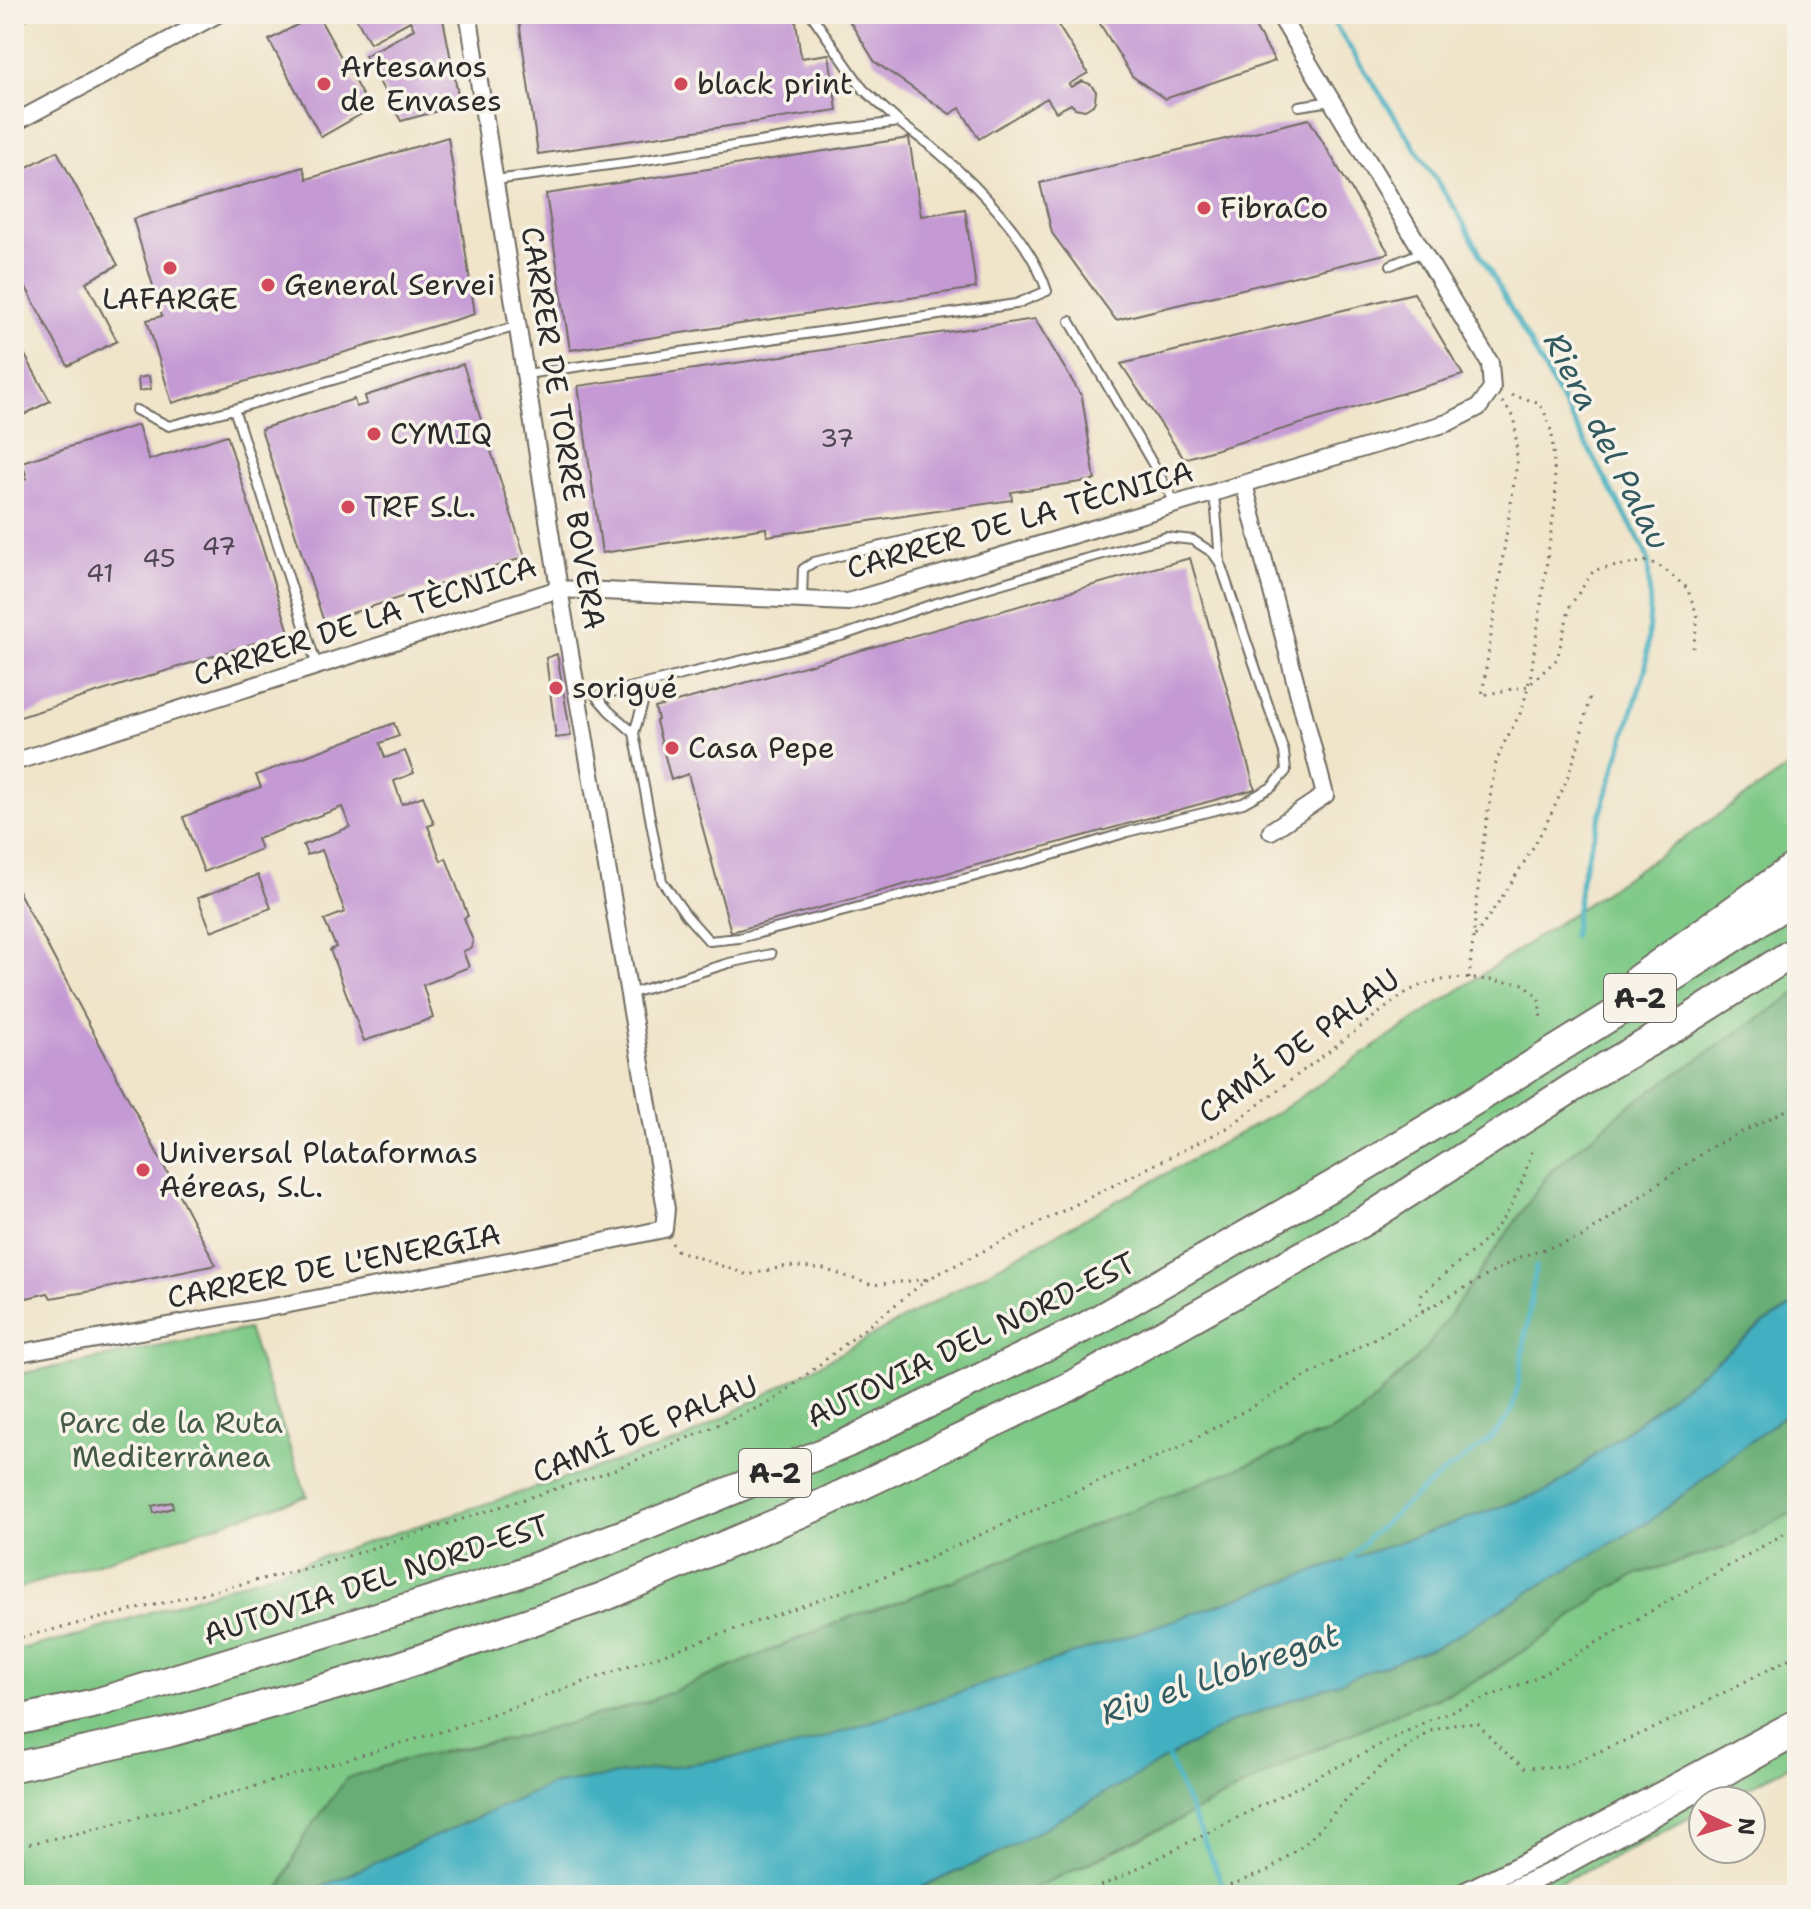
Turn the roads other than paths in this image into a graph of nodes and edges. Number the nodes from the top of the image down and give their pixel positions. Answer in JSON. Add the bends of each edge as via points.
{"nodes":[{"id":1,"x":218,"y":14,"type":"edge"},
{"id":2,"x":467,"y":14,"type":"edge"},
{"id":3,"x":811,"y":14,"type":"edge"},
{"id":4,"x":1279,"y":14,"type":"edge"},
{"id":5,"x":1332,"y":101,"type":"junction"},
{"id":6,"x":1299,"y":106,"type":"dead end"},
{"id":7,"x":899,"y":122,"type":"junction"},
{"id":8,"x":14,"y":123,"type":"edge"},
{"id":9,"x":495,"y":180,"type":"junction"},
{"id":10,"x":1422,"y":251,"type":"junction"},
{"id":11,"x":1391,"y":265,"type":"dead end"},
{"id":12,"x":1070,"y":321,"type":"dead end"},
{"id":13,"x":518,"y":326,"type":"junction"},
{"id":14,"x":525,"y":374,"type":"junction"},
{"id":15,"x":234,"y":409,"type":"junction"},
{"id":16,"x":136,"y":410,"type":"dead end"},
{"id":17,"x":1244,"y":484,"type":"junction"},
{"id":18,"x":1213,"y":493,"type":"junction"},
{"id":19,"x":1176,"y":504,"type":"junction"},
{"id":20,"x":953,"y":529,"type":"dead end"},
{"id":21,"x":1220,"y":563,"type":"junction"},
{"id":22,"x":559,"y":589,"type":"junction"},
{"id":23,"x":802,"y":599,"type":"junction"},
{"id":24,"x":317,"y":666,"type":"junction"},
{"id":25,"x":649,"y":683,"type":"junction"},
{"id":26,"x":596,"y":696,"type":"junction"},
{"id":27,"x":578,"y":699,"type":"junction"},
{"id":28,"x":634,"y":733,"type":"junction"},
{"id":29,"x":14,"y":762,"type":"edge"},
{"id":30,"x":1271,"y":831,"type":"dead end"},
{"id":31,"x":1797,"y":865,"type":"edge"},
{"id":32,"x":1797,"y":897,"type":"edge"},
{"id":33,"x":1797,"y":950,"type":"edge"},
{"id":34,"x":771,"y":954,"type":"dead end"},
{"id":35,"x":1797,"y":968,"type":"edge"},
{"id":36,"x":629,"y":994,"type":"junction"},
{"id":37,"x":1684,"y":1022,"type":"junction"},
{"id":38,"x":1482,"y":1096,"type":"junction"},
{"id":39,"x":664,"y":1229,"type":"joint"},
{"id":40,"x":14,"y":1354,"type":"edge"},
{"id":41,"x":1797,"y":1718,"type":"edge"},
{"id":42,"x":14,"y":1721,"type":"edge"},
{"id":43,"x":1797,"y":1737,"type":"edge"},
{"id":44,"x":14,"y":1767,"type":"edge"},
{"id":45,"x":1459,"y":1895,"type":"edge"},
{"id":46,"x":1501,"y":1895,"type":"edge"}],
"edges":[{"from":1,"to":8,"type":"street"},
{"from":2,"to":9,"type":"street","name":"CARRER DE TORRE BOVERA"},
{"from":3,"to":7,"type":"lane","via":[[863,89]]},
{"from":4,"to":5,"type":"street"},
{"from":5,"to":6,"type":"lane"},
{"from":5,"to":10,"type":"street"},
{"from":7,"to":9,"type":"lane"},
{"from":7,"to":14,"type":"lane","via":[[939,152],[1003,216],[1047,291],[1016,304]]},
{"from":9,"to":13,"type":"street","name":"CARRER DE TORRE BOVERA"},
{"from":10,"to":11,"type":"lane"},
{"from":10,"to":17,"type":"street","name":"CARRER DE LA TÈCNICA","via":[[1490,363],[1492,389],[1479,407],[1447,423]]},
{"from":12,"to":19,"type":"lane"},
{"from":13,"to":14,"type":"street","name":"CARRER DE TORRE BOVERA"},
{"from":13,"to":15,"type":"lane"},
{"from":14,"to":22,"type":"street","name":"CARRER DE TORRE BOVERA"},
{"from":15,"to":16,"type":"lane","via":[[169,426]]},
{"from":15,"to":24,"type":"lane"},
{"from":17,"to":18,"type":"street","name":"CARRER DE LA TÈCNICA"},
{"from":17,"to":30,"type":"street","via":[[1325,795]]},
{"from":18,"to":19,"type":"street","name":"CARRER DE LA TÈCNICA"},
{"from":18,"to":21,"type":"lane"},
{"from":19,"to":23,"type":"street","name":"CARRER DE LA TÈCNICA","via":[[848,602]]},
{"from":20,"to":23,"type":"lane","via":[[814,562],[803,569]]},
{"from":21,"to":25,"type":"lane","via":[[1193,540],[1166,537],[841,636]]},
{"from":21,"to":28,"type":"lane","via":[[1286,771],[1272,787],[1243,803],[822,917],[709,941],[662,881]]},
{"from":22,"to":23,"type":"street","name":"CARRER DE LA TÈCNICA"},
{"from":22,"to":24,"type":"street","name":"CARRER DE LA TÈCNICA"},
{"from":22,"to":27,"type":"street","name":"CARRER DE TORRE BOVERA"},
{"from":24,"to":29,"type":"street","name":"CARRER DE LA TÈCNICA"},
{"from":25,"to":26,"type":"lane"},
{"from":25,"to":28,"type":"lane"},
{"from":26,"to":27,"type":"lane"},
{"from":26,"to":28,"type":"lane"},
{"from":27,"to":36,"type":"street","name":"CARRER DE TORRE BOVERA"},
{"from":31,"to":38,"type":"highway"},
{"from":32,"to":38,"type":"highway","name":"AUTOVIA DEL NORD-EST","number":"A-2"},
{"from":33,"to":37,"type":"highway","number":"A-2"},
{"from":34,"to":36,"type":"lane"},
{"from":35,"to":37,"type":"highway"},
{"from":36,"to":39,"type":"street","name":"CARRER DE TORRE BOVERA","via":[[666,1209]]},
{"from":37,"to":44,"type":"highway","number":"A-2","via":[[1364,1221],[1082,1380],[822,1504],[603,1597],[379,1673],[167,1733]]},
{"from":38,"to":42,"type":"highway","name":"AUTOVIA DEL NORD-EST","number":"A-2","via":[[1087,1326],[847,1443],[514,1575],[96,1703]]},
{"from":39,"to":40,"type":"street","name":"CARRER DE L'ENERGIA"},
{"from":41,"to":45,"type":"street"},
{"from":43,"to":46,"type":"street"}]}
